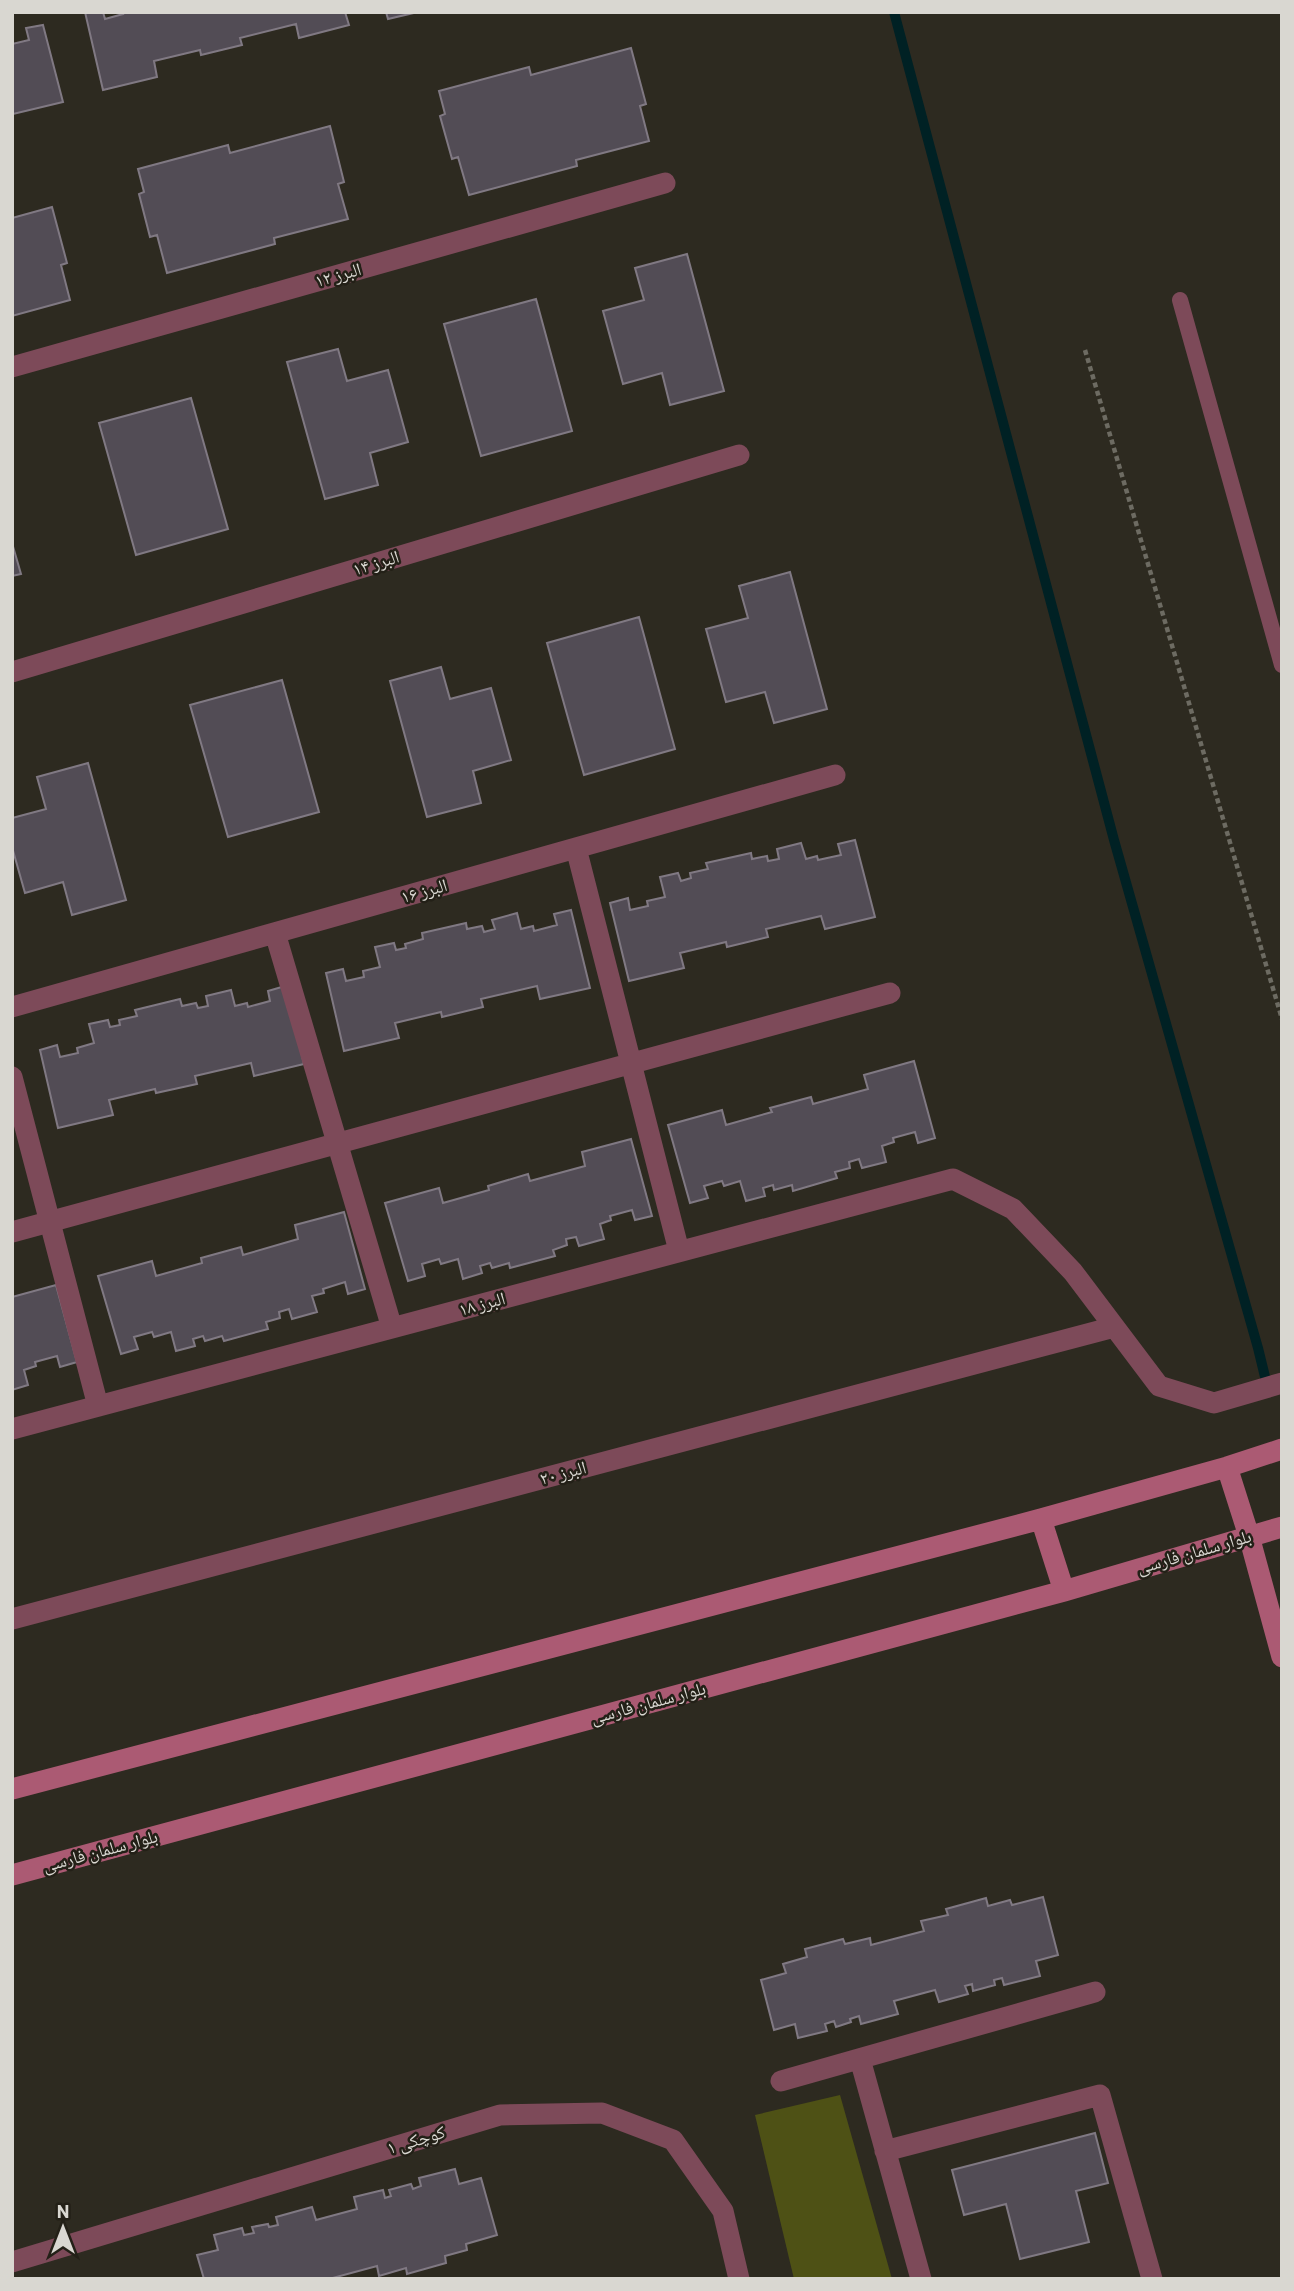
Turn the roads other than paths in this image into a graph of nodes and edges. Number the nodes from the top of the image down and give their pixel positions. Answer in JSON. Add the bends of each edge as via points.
{"nodes":[{"id":1,"x":665,"y":183,"type":"dead end"},
{"id":2,"x":1180,"y":300,"type":"dead end"},
{"id":3,"x":12,"y":368,"type":"edge"},
{"id":4,"x":740,"y":454,"type":"dead end"},
{"id":5,"x":1282,"y":665,"type":"edge"},
{"id":6,"x":12,"y":672,"type":"edge"},
{"id":7,"x":835,"y":775,"type":"dead end"},
{"id":8,"x":576,"y":848,"type":"junction"},
{"id":9,"x":275,"y":933,"type":"junction"},
{"id":10,"x":890,"y":993,"type":"dead end"},
{"id":11,"x":12,"y":1007,"type":"edge"},
{"id":12,"x":629,"y":1064,"type":"junction"},
{"id":13,"x":12,"y":1077,"type":"edge"},
{"id":14,"x":336,"y":1143,"type":"junction"},
{"id":15,"x":50,"y":1221,"type":"junction"},
{"id":16,"x":12,"y":1231,"type":"edge"},
{"id":17,"x":679,"y":1251,"type":"junction"},
{"id":18,"x":1114,"y":1327,"type":"junction"},
{"id":19,"x":392,"y":1328,"type":"junction"},
{"id":20,"x":1282,"y":1383,"type":"edge"},
{"id":21,"x":98,"y":1406,"type":"junction"},
{"id":22,"x":12,"y":1429,"type":"edge"},
{"id":23,"x":1282,"y":1449,"type":"edge"},
{"id":24,"x":1227,"y":1467,"type":"junction"},
{"id":25,"x":1041,"y":1519,"type":"junction"},
{"id":26,"x":1282,"y":1528,"type":"edge"},
{"id":27,"x":1249,"y":1536,"type":"junction"},
{"id":28,"x":1064,"y":1591,"type":"junction"},
{"id":29,"x":12,"y":1619,"type":"edge"},
{"id":30,"x":1282,"y":1657,"type":"edge"},
{"id":31,"x":12,"y":1790,"type":"edge"},
{"id":32,"x":12,"y":1874,"type":"edge"},
{"id":33,"x":1095,"y":1992,"type":"dead end"},
{"id":34,"x":860,"y":2059,"type":"junction"},
{"id":35,"x":782,"y":2081,"type":"dead end"},
{"id":36,"x":886,"y":2151,"type":"junction"},
{"id":37,"x":12,"y":2262,"type":"edge"},
{"id":38,"x":739,"y":2279,"type":"edge"},
{"id":39,"x":921,"y":2279,"type":"edge"},
{"id":40,"x":1152,"y":2279,"type":"edge"}],
"edges":[{"from":1,"to":3,"type":"street","name":"البرز ۱۲"},
{"from":2,"to":5,"type":"lane"},
{"from":4,"to":6,"type":"street","name":"البرز ۱۴"},
{"from":7,"to":8,"type":"street","name":"البرز ۱۶"},
{"from":8,"to":9,"type":"street","name":"البرز ۱۶"},
{"from":8,"to":12,"type":"street"},
{"from":9,"to":11,"type":"street","name":"البرز ۱۶"},
{"from":9,"to":14,"type":"street"},
{"from":10,"to":12,"type":"street"},
{"from":12,"to":14,"type":"street"},
{"from":12,"to":17,"type":"street"},
{"from":13,"to":15,"type":"street"},
{"from":14,"to":15,"type":"street"},
{"from":14,"to":19,"type":"street"},
{"from":15,"to":16,"type":"street"},
{"from":15,"to":21,"type":"street"},
{"from":17,"to":18,"type":"street","name":"البرز ۱۸","via":[[953,1179],[1013,1209],[1073,1272]]},
{"from":17,"to":19,"type":"street","name":"البرز ۱۸"},
{"from":18,"to":20,"type":"street","via":[[1159,1386],[1214,1403]]},
{"from":18,"to":29,"type":"street","name":"البرز ۲۰"},
{"from":19,"to":21,"type":"street","name":"البرز ۱۸"},
{"from":21,"to":22,"type":"street","name":"البرز ۱۸"},
{"from":23,"to":24,"type":"main road"},
{"from":24,"to":25,"type":"main road"},
{"from":24,"to":27,"type":"main road"},
{"from":25,"to":28,"type":"main road"},
{"from":25,"to":31,"type":"main road"},
{"from":26,"to":27,"type":"main road","name":"بلوار سلمان فارسی"},
{"from":27,"to":28,"type":"main road","name":"بلوار سلمان فارسی"},
{"from":27,"to":30,"type":"main road"},
{"from":28,"to":32,"type":"main road","name":"بلوار سلمان فارسی"},
{"from":33,"to":34,"type":"street"},
{"from":34,"to":35,"type":"street"},
{"from":34,"to":36,"type":"street"},
{"from":36,"to":39,"type":"street"},
{"from":36,"to":40,"type":"street","via":[[1100,2095]]},
{"from":37,"to":38,"type":"street","name":"کوچکی ۱","via":[[500,2115],[602,2113],[673,2140],[723,2211]]}]}
